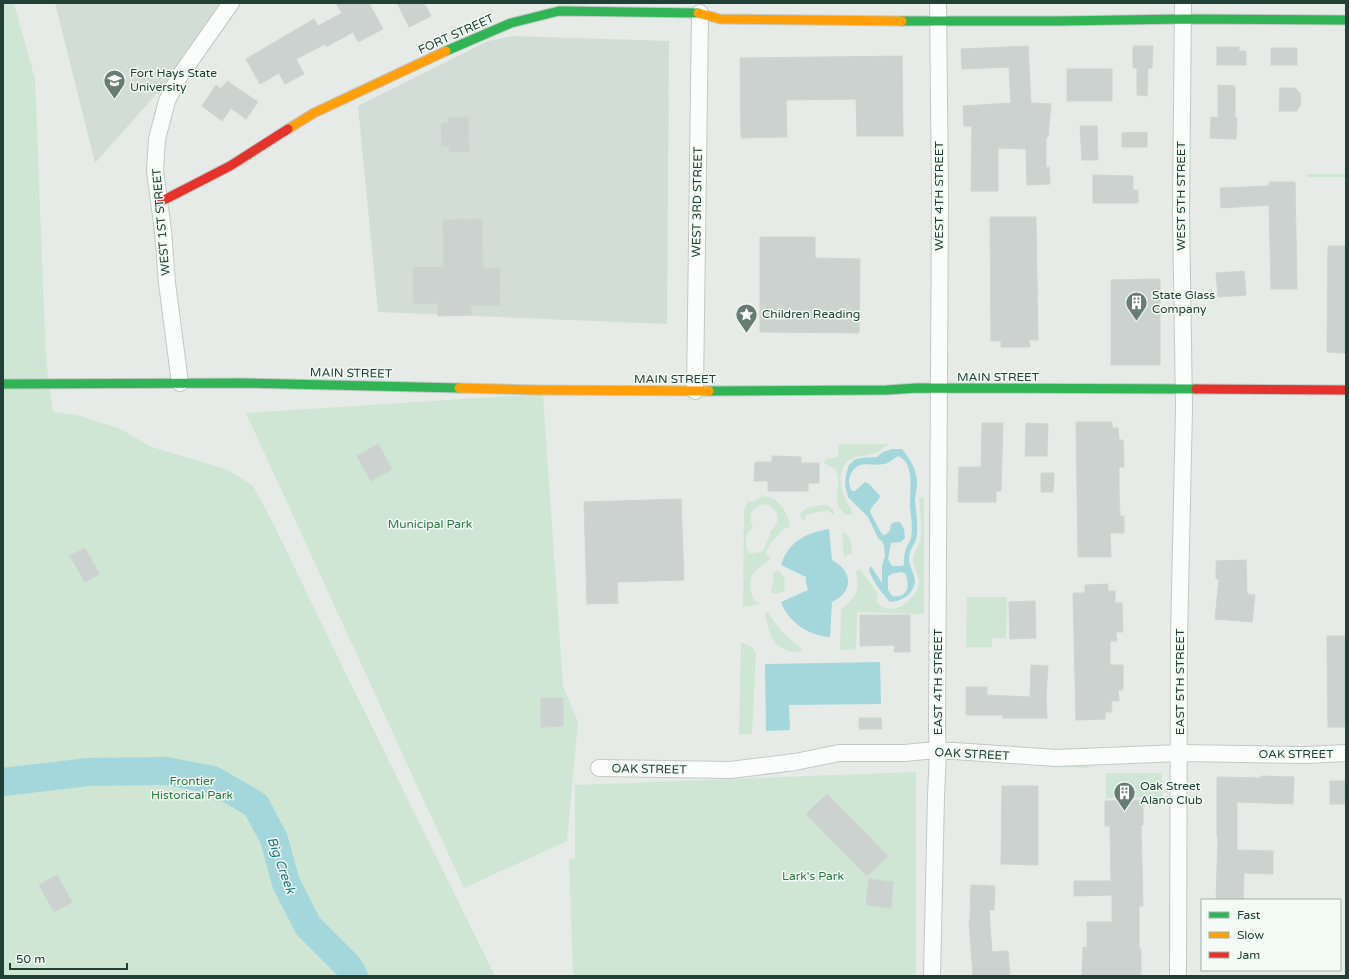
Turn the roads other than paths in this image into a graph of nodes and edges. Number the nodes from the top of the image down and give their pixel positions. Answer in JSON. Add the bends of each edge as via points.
{"nodes":[{"id":1,"x":231,"y":3,"type":"edge"},
{"id":2,"x":938,"y":3,"type":"edge"},
{"id":3,"x":1183,"y":3,"type":"edge"},
{"id":4,"x":700,"y":13,"type":"junction"},
{"id":5,"x":1183,"y":19,"type":"junction"},
{"id":6,"x":1346,"y":20,"type":"edge"},
{"id":7,"x":937,"y":21,"type":"junction"},
{"id":8,"x":160,"y":202,"type":"junction"},
{"id":9,"x":180,"y":383,"type":"junction"},
{"id":10,"x":3,"y":384,"type":"edge"},
{"id":11,"x":938,"y":388,"type":"junction"},
{"id":12,"x":1183,"y":388,"type":"junction"},
{"id":13,"x":1346,"y":390,"type":"edge"},
{"id":14,"x":695,"y":391,"type":"junction"},
{"id":15,"x":938,"y":752,"type":"junction"},
{"id":16,"x":1180,"y":753,"type":"junction"},
{"id":17,"x":1346,"y":753,"type":"edge"},
{"id":18,"x":599,"y":768,"type":"dead end"},
{"id":19,"x":932,"y":976,"type":"edge"},
{"id":20,"x":1178,"y":976,"type":"edge"}],
"edges":[{"from":1,"to":8,"type":"street","name":"WEST 1ST STREET","via":[[185,67],[167,101],[157,139],[156,170]]},
{"from":2,"to":7,"type":"street","name":"WEST 4TH STREET"},
{"from":3,"to":5,"type":"street","name":"WEST 5TH STREET"},
{"from":4,"to":7,"type":"street","name":"FORT STREET","via":[[720,19]]},
{"from":4,"to":8,"type":"street","name":"FORT STREET","via":[[558,11],[511,23],[314,113],[230,166]]},
{"from":4,"to":14,"type":"street","name":"WEST 3RD STREET"},
{"from":5,"to":6,"type":"street","name":"FORT STREET"},
{"from":5,"to":7,"type":"street","name":"FORT STREET"},
{"from":5,"to":12,"type":"street","name":"WEST 5TH STREET"},
{"from":7,"to":11,"type":"street","name":"WEST 4TH STREET","via":[[940,196]]},
{"from":8,"to":9,"type":"street","name":"WEST 1ST STREET"},
{"from":9,"to":10,"type":"street","name":"MAIN STREET"},
{"from":9,"to":14,"type":"street","name":"MAIN STREET"},
{"from":11,"to":12,"type":"street","name":"MAIN STREET"},
{"from":11,"to":14,"type":"street","name":"MAIN STREET"},
{"from":11,"to":15,"type":"street","name":"EAST 4TH STREET"},
{"from":12,"to":13,"type":"street","name":"MAIN STREET"},
{"from":12,"to":16,"type":"street","name":"EAST 5TH STREET"},
{"from":15,"to":16,"type":"street","name":"OAK STREET","via":[[1056,758]]},
{"from":15,"to":18,"type":"street","name":"OAK STREET","via":[[839,753],[795,762],[730,770]]},
{"from":15,"to":19,"type":"street","name":"EAST 4TH STREET"},
{"from":16,"to":17,"type":"street","name":"OAK STREET"},
{"from":16,"to":20,"type":"street","name":"EAST 5TH STREET"}]}
